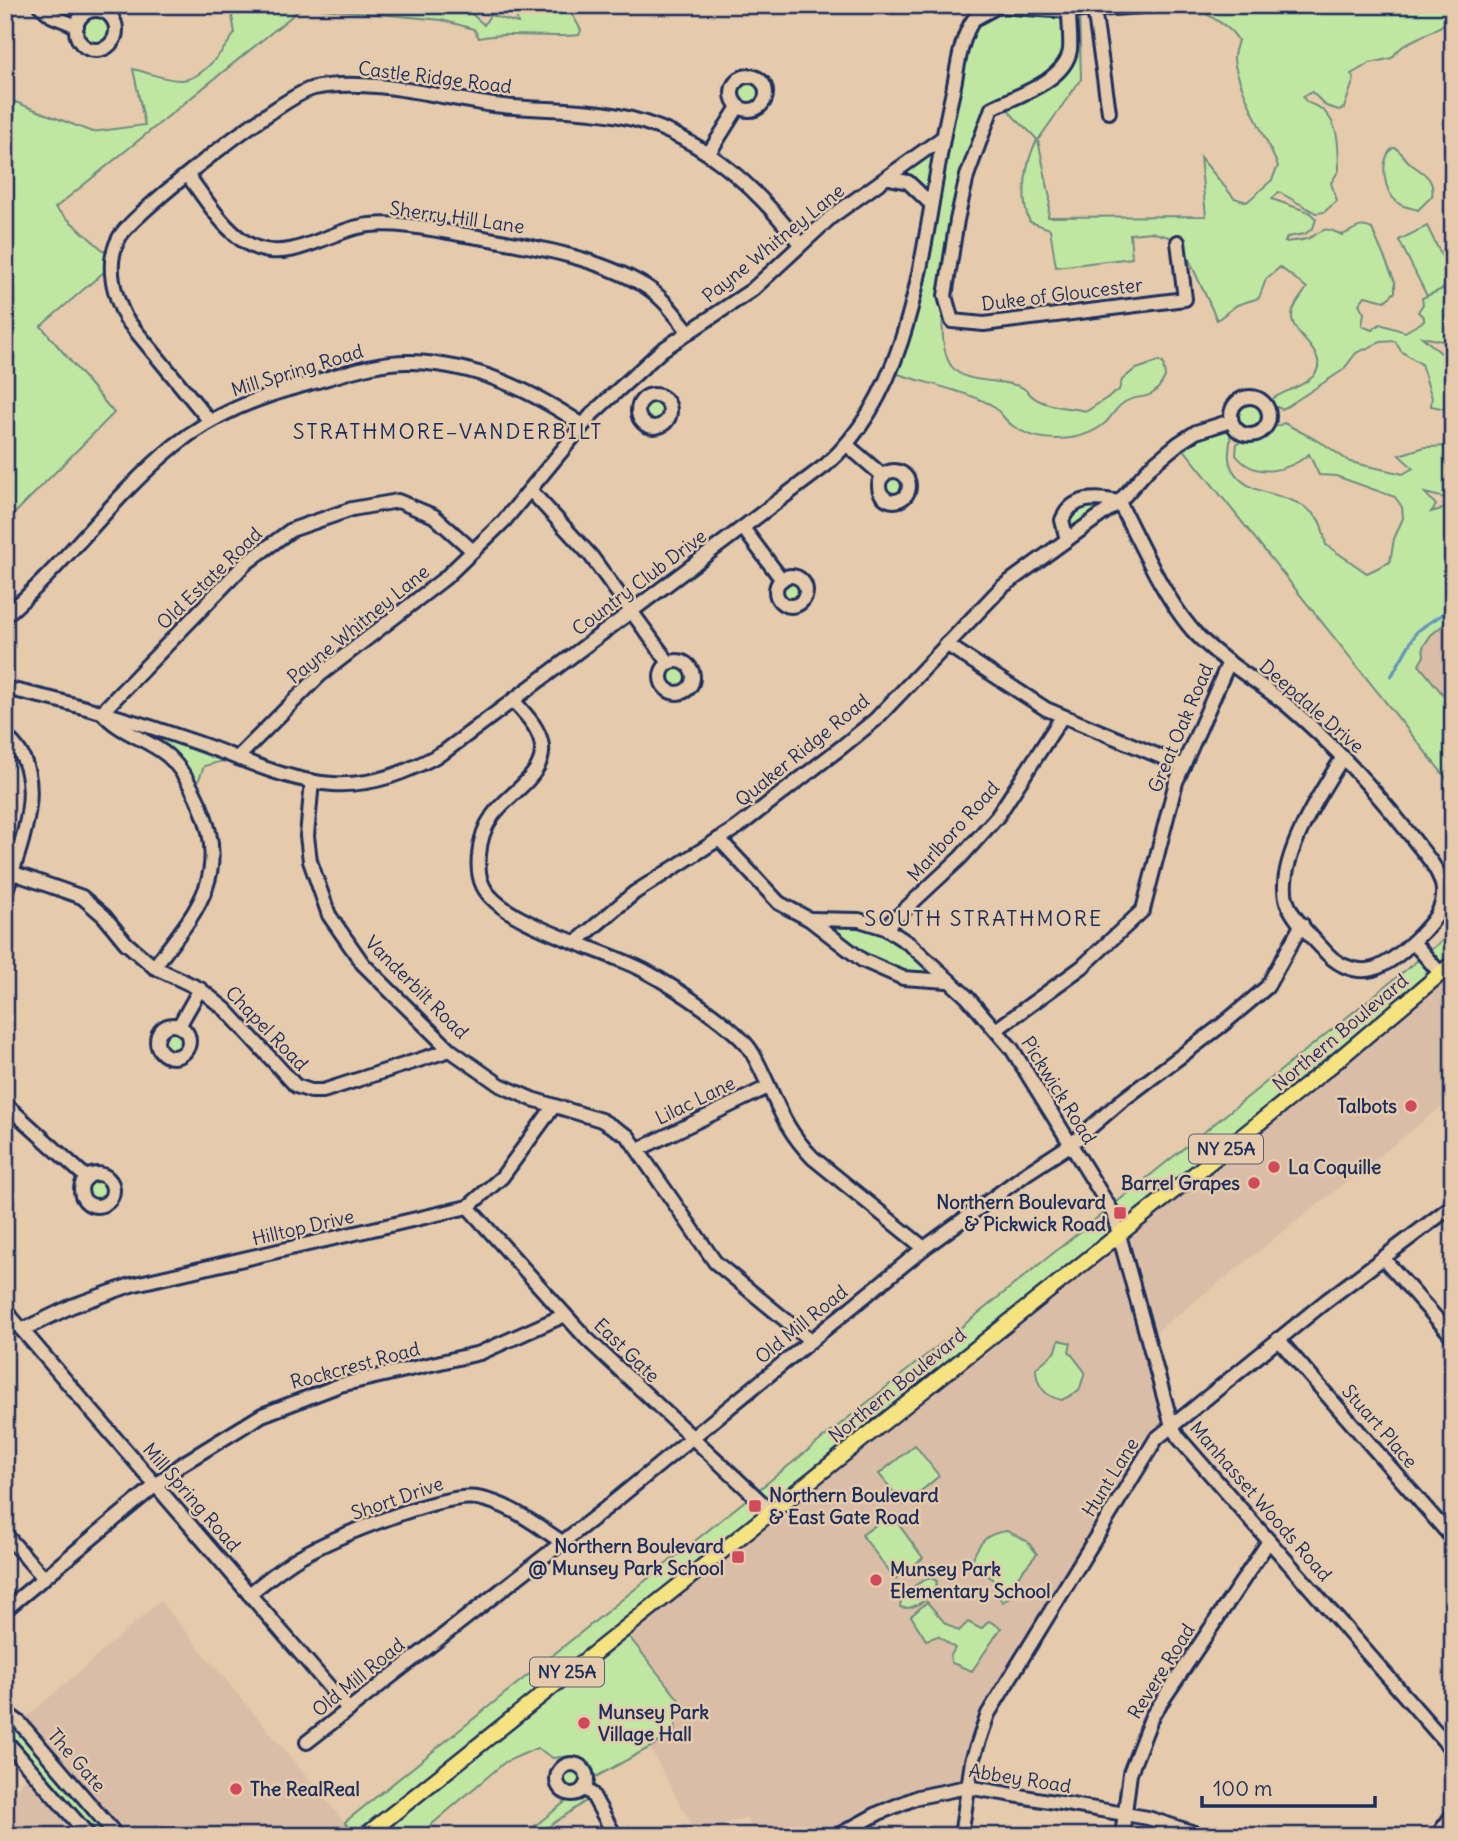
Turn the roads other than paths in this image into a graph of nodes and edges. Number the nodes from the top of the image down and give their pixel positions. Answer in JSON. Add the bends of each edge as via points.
{"nodes":[{"id":1,"x":39,"y":5,"type":"edge"},
{"id":2,"x":1157,"y":5,"type":"edge"},
{"id":3,"x":1094,"y":9,"type":"junction"},
{"id":4,"x":1069,"y":11,"type":"junction"},
{"id":5,"x":77,"y":26,"type":"dead end"},
{"id":6,"x":738,"y":107,"type":"dead end"},
{"id":7,"x":1109,"y":111,"type":"dead end"},
{"id":8,"x":942,"y":138,"type":"junction"},
{"id":9,"x":709,"y":153,"type":"junction"},
{"id":10,"x":188,"y":176,"type":"junction"},
{"id":11,"x":889,"y":178,"type":"junction"},
{"id":12,"x":930,"y":203,"type":"junction"},
{"id":13,"x":1178,"y":242,"type":"dead end"},
{"id":14,"x":800,"y":244,"type":"junction"},
{"id":15,"x":688,"y":332,"type":"junction"},
{"id":16,"x":628,"y":381,"type":"junction"},
{"id":17,"x":643,"y":399,"type":"dead end"},
{"id":18,"x":209,"y":420,"type":"junction"},
{"id":19,"x":1231,"y":421,"type":"dead end"},
{"id":20,"x":583,"y":425,"type":"junction"},
{"id":21,"x":847,"y":445,"type":"junction"},
{"id":22,"x":883,"y":476,"type":"dead end"},
{"id":23,"x":530,"y":490,"type":"junction"},
{"id":24,"x":1119,"y":502,"type":"junction"},
{"id":25,"x":743,"y":528,"type":"junction"},
{"id":26,"x":1067,"y":540,"type":"junction"},
{"id":27,"x":473,"y":551,"type":"junction"},
{"id":28,"x":782,"y":580,"type":"dead end"},
{"id":29,"x":631,"y":612,"type":"junction"},
{"id":30,"x":5,"y":616,"type":"edge"},
{"id":31,"x":946,"y":644,"type":"junction"},
{"id":32,"x":1229,"y":662,"type":"junction"},
{"id":33,"x":669,"y":663,"type":"dead end"},
{"id":34,"x":5,"y":688,"type":"edge"},
{"id":35,"x":513,"y":700,"type":"junction"},
{"id":36,"x":102,"y":712,"type":"junction"},
{"id":37,"x":1062,"y":717,"type":"junction"},
{"id":38,"x":5,"y":736,"type":"edge"},
{"id":39,"x":238,"y":757,"type":"junction"},
{"id":40,"x":1343,"y":757,"type":"junction"},
{"id":41,"x":1183,"y":766,"type":"junction"},
{"id":42,"x":312,"y":781,"type":"junction"},
{"id":43,"x":719,"y":839,"type":"junction"},
{"id":44,"x":9,"y":871,"type":"edge"},
{"id":45,"x":5,"y":894,"type":"edge"},
{"id":46,"x":809,"y":919,"type":"junction"},
{"id":47,"x":1302,"y":924,"type":"junction"},
{"id":48,"x":885,"y":928,"type":"junction"},
{"id":49,"x":1413,"y":942,"type":"junction"},
{"id":50,"x":576,"y":943,"type":"junction"},
{"id":51,"x":1453,"y":963,"type":"edge"},
{"id":52,"x":154,"y":967,"type":"junction"},
{"id":53,"x":1440,"y":974,"type":"junction"},
{"id":54,"x":947,"y":981,"type":"junction"},
{"id":55,"x":200,"y":989,"type":"junction"},
{"id":56,"x":179,"y":1026,"type":"dead end"},
{"id":57,"x":997,"y":1029,"type":"junction"},
{"id":58,"x":450,"y":1050,"type":"junction"},
{"id":59,"x":768,"y":1087,"type":"junction"},
{"id":60,"x":5,"y":1104,"type":"edge"},
{"id":61,"x":554,"y":1106,"type":"junction"},
{"id":62,"x":1070,"y":1145,"type":"junction"},
{"id":63,"x":639,"y":1149,"type":"junction"},
{"id":64,"x":87,"y":1178,"type":"dead end"},
{"id":65,"x":1451,"y":1206,"type":"edge"},
{"id":66,"x":468,"y":1207,"type":"junction"},
{"id":67,"x":1118,"y":1234,"type":"junction"},
{"id":68,"x":924,"y":1248,"type":"junction"},
{"id":69,"x":1383,"y":1258,"type":"junction"},
{"id":70,"x":5,"y":1310,"type":"edge"},
{"id":71,"x":565,"y":1315,"type":"junction"},
{"id":72,"x":22,"y":1330,"type":"junction"},
{"id":73,"x":1453,"y":1337,"type":"edge"},
{"id":74,"x":1278,"y":1339,"type":"junction"},
{"id":75,"x":811,"y":1341,"type":"junction"},
{"id":76,"x":1172,"y":1426,"type":"junction"},
{"id":77,"x":692,"y":1438,"type":"junction"},
{"id":78,"x":156,"y":1486,"type":"junction"},
{"id":79,"x":771,"y":1511,"type":"junction"},
{"id":80,"x":5,"y":1534,"type":"edge"},
{"id":81,"x":1453,"y":1539,"type":"edge"},
{"id":82,"x":1269,"y":1541,"type":"junction"},
{"id":83,"x":562,"y":1542,"type":"junction"},
{"id":84,"x":44,"y":1578,"type":"junction"},
{"id":85,"x":249,"y":1594,"type":"junction"},
{"id":86,"x":5,"y":1610,"type":"edge"},
{"id":87,"x":349,"y":1710,"type":"junction"},
{"id":88,"x":5,"y":1712,"type":"edge"},
{"id":89,"x":5,"y":1740,"type":"edge"},
{"id":90,"x":307,"y":1742,"type":"dead end"},
{"id":91,"x":1453,"y":1751,"type":"edge"},
{"id":92,"x":967,"y":1787,"type":"junction"},
{"id":93,"x":584,"y":1788,"type":"dead end"},
{"id":94,"x":1124,"y":1814,"type":"junction"},
{"id":95,"x":1453,"y":1814,"type":"edge"},
{"id":96,"x":89,"y":1836,"type":"edge"},
{"id":97,"x":117,"y":1836,"type":"edge"},
{"id":98,"x":365,"y":1836,"type":"edge"},
{"id":99,"x":615,"y":1836,"type":"edge"},
{"id":100,"x":837,"y":1836,"type":"edge"},
{"id":101,"x":961,"y":1836,"type":"edge"},
{"id":102,"x":1122,"y":1836,"type":"edge"},
{"id":103,"x":1204,"y":1836,"type":"edge"},
{"id":104,"x":1437,"y":1836,"type":"edge"}],
"edges":[{"from":1,"to":5,"type":"street"},
{"from":2,"to":3,"type":"street"},
{"from":3,"to":4,"type":"street"},
{"from":3,"to":7,"type":"street"},
{"from":4,"to":8,"type":"street","name":"Country Club Drive","via":[[998,6],[971,23]]},
{"from":4,"to":13,"type":"street","name":"Duke of Gloucester","via":[[1066,61],[1033,89],[992,108],[976,148],[957,220],[945,296],[952,321],[984,324],[1185,299]]},
{"from":6,"to":9,"type":"street"},
{"from":8,"to":11,"type":"street","name":"Payne Whitney Lane"},
{"from":8,"to":12,"type":"street","name":"Country Club Drive"},
{"from":9,"to":10,"type":"street","name":"Castle Ridge Road","via":[[668,131],[618,115],[492,105],[342,85],[290,97]]},
{"from":9,"to":14,"type":"street","name":"Castle Ridge Road","via":[[772,208]]},
{"from":10,"to":15,"type":"street","name":"Sherry Hill Lane","via":[[226,224],[256,248],[290,250],[348,229],[384,225],[531,246],[645,286]]},
{"from":10,"to":18,"type":"street","name":"Castle Ridge Road","via":[[124,229],[114,252],[112,276],[126,319]]},
{"from":11,"to":12,"type":"street","via":[[908,182]]},
{"from":11,"to":14,"type":"street","name":"Payne Whitney Lane"},
{"from":12,"to":21,"type":"street","name":"Country Club Drive","via":[[898,356],[873,411]]},
{"from":14,"to":15,"type":"street","name":"Payne Whitney Lane","via":[[752,290]]},
{"from":15,"to":16,"type":"street","name":"Payne Whitney Lane"},
{"from":16,"to":17,"type":"street"},
{"from":16,"to":20,"type":"street","name":"Payne Whitney Lane"},
{"from":18,"to":20,"type":"street","name":"Mill Spring Road","via":[[286,389],[368,367],[410,362],[504,380]]},
{"from":18,"to":30,"type":"street","name":"Mill Spring Road","via":[[163,456],[43,583]]},
{"from":19,"to":24,"type":"street","name":"Quaker Ridge Road","via":[[1188,436],[1151,466]]},
{"from":20,"to":23,"type":"street","name":"Payne Whitney Lane"},
{"from":21,"to":22,"type":"street"},
{"from":21,"to":25,"type":"street","name":"Country Club Drive"},
{"from":23,"to":27,"type":"street","name":"Payne Whitney Lane"},
{"from":23,"to":29,"type":"street","via":[[591,556]]},
{"from":24,"to":26,"type":"street","name":"Quaker Ridge Road"},
{"from":24,"to":26,"type":"street","via":[[1092,498],[1072,505],[1062,520]]},
{"from":24,"to":32,"type":"street","name":"Deepdale Drive","via":[[1185,621]]},
{"from":25,"to":28,"type":"street"},
{"from":25,"to":29,"type":"street","name":"Country Club Drive"},
{"from":26,"to":31,"type":"street","name":"Quaker Ridge Road","via":[[1002,587]]},
{"from":27,"to":36,"type":"street","name":"Old Estate Road","via":[[435,516],[398,501],[352,509],[291,530],[245,564]]},
{"from":27,"to":39,"type":"street","name":"Payne Whitney Lane","via":[[424,596],[320,675]]},
{"from":29,"to":33,"type":"street"},
{"from":29,"to":35,"type":"street","name":"Country Club Drive"},
{"from":31,"to":37,"type":"street"},
{"from":31,"to":43,"type":"street","name":"Quaker Ridge Road","via":[[875,720]]},
{"from":32,"to":40,"type":"street","name":"Deepdale Drive","via":[[1287,705]]},
{"from":32,"to":41,"type":"street","name":"Great Oak Road"},
{"from":34,"to":36,"type":"street","name":"Country Club Drive"},
{"from":35,"to":42,"type":"street","name":"Country Club Drive","via":[[412,770],[370,782]]},
{"from":35,"to":50,"type":"street","via":[[537,730],[541,758],[531,779],[495,813],[487,827],[480,846],[479,875],[498,903]]},
{"from":36,"to":39,"type":"street","name":"Country Club Drive"},
{"from":36,"to":52,"type":"street","via":[[117,727],[170,758],[194,793],[211,836],[213,862],[206,891]]},
{"from":37,"to":41,"type":"street"},
{"from":37,"to":48,"type":"street","name":"Marlboro Road","via":[[997,817]]},
{"from":38,"to":44,"type":"street","via":[[23,758],[30,789]]},
{"from":39,"to":42,"type":"street","name":"Country Club Drive"},
{"from":40,"to":47,"type":"street","via":[[1318,796],[1291,859],[1287,900]]},
{"from":40,"to":49,"type":"street","name":"Deepdale Drive","via":[[1394,815],[1441,880],[1440,909]]},
{"from":41,"to":57,"type":"street","name":"Great Oak Road","via":[[1164,821],[1149,895],[1139,916],[1082,967]]},
{"from":42,"to":58,"type":"street","name":"Vanderbilt Road","via":[[307,835],[310,861],[329,915],[363,964]]},
{"from":43,"to":46,"type":"street","name":"Pickwick Road","via":[[779,903]]},
{"from":43,"to":50,"type":"street","name":"Quaker Ridge Road","via":[[634,893]]},
{"from":44,"to":45,"type":"street"},
{"from":44,"to":52,"type":"street","name":"Chapel Road","via":[[82,897]]},
{"from":46,"to":48,"type":"street","name":"Pickwick Road","via":[[859,920]]},
{"from":46,"to":54,"type":"street","name":"Pickwick Road","via":[[862,960],[885,971],[929,982]]},
{"from":47,"to":49,"type":"street","name":"Deepdale Drive","via":[[1329,957],[1355,969],[1380,967]]},
{"from":47,"to":62,"type":"street","name":"Old Mill Road","via":[[1267,987]]},
{"from":48,"to":54,"type":"street","name":"Pickwick Road"},
{"from":49,"to":53,"type":"street"},
{"from":50,"to":59,"type":"street","via":[[644,971],[734,1031],[753,1052]]},
{"from":51,"to":53,"type":"main road","name":"Northern Boulevard","number":"NY 25A"},
{"from":52,"to":55,"type":"street","name":"Chapel Road"},
{"from":53,"to":67,"type":"main road","name":"Northern Boulevard","number":"NY 25A"},
{"from":54,"to":57,"type":"street","name":"Pickwick Road"},
{"from":55,"to":56,"type":"street"},
{"from":55,"to":58,"type":"street","name":"Chapel Road","via":[[247,1032],[287,1079],[311,1091],[355,1083]]},
{"from":57,"to":62,"type":"street","name":"Pickwick Road"},
{"from":58,"to":61,"type":"street","name":"Vanderbilt Road","via":[[500,1085]]},
{"from":59,"to":63,"type":"street","name":"Lilac Lane"},
{"from":59,"to":68,"type":"street","via":[[783,1122],[813,1158]]},
{"from":60,"to":64,"type":"street"},
{"from":61,"to":63,"type":"street","name":"Vanderbilt Road","via":[[601,1119]]},
{"from":61,"to":66,"type":"street","name":"Hilltop Drive","via":[[502,1177]]},
{"from":62,"to":67,"type":"street","name":"Pickwick Road","via":[[1113,1213]]},
{"from":62,"to":68,"type":"street","name":"Old Mill Road"},
{"from":63,"to":75,"type":"street","name":"Vanderbilt Road","via":[[715,1262]]},
{"from":65,"to":69,"type":"street","name":"Hunt Lane"},
{"from":66,"to":71,"type":"street","name":"East Gate"},
{"from":66,"to":72,"type":"street","name":"Hilltop Drive","via":[[131,1286],[72,1306]]},
{"from":67,"to":76,"type":"street","name":"Manhasset Woods Road"},
{"from":67,"to":79,"type":"main road","name":"Northern Boulevard","number":"NY 25A"},
{"from":68,"to":75,"type":"street","name":"Old Mill Road"},
{"from":69,"to":73,"type":"street"},
{"from":69,"to":74,"type":"street","name":"Hunt Lane"},
{"from":70,"to":72,"type":"street","name":"Mill Spring Road"},
{"from":71,"to":77,"type":"street","name":"East Gate"},
{"from":71,"to":78,"type":"street","name":"Rockcrest Road","via":[[480,1353],[340,1385],[289,1402],[212,1443]]},
{"from":72,"to":78,"type":"street","name":"Mill Spring Road"},
{"from":74,"to":76,"type":"street","name":"Hunt Lane"},
{"from":74,"to":81,"type":"street","name":"Stuart Place"},
{"from":75,"to":77,"type":"street","name":"Old Mill Road"},
{"from":76,"to":82,"type":"street","name":"Manhasset Woods Road"},
{"from":76,"to":92,"type":"street","name":"Hunt Lane","via":[[1153,1444],[997,1698],[977,1742]]},
{"from":77,"to":79,"type":"street","name":"East Gate"},
{"from":77,"to":83,"type":"street","name":"Old Mill Road"},
{"from":78,"to":84,"type":"street","name":"Rockcrest Road"},
{"from":78,"to":85,"type":"street","name":"Mill Spring Road"},
{"from":79,"to":98,"type":"main road","name":"Northern Boulevard","number":"NY 25A"},
{"from":80,"to":84,"type":"street"},
{"from":82,"to":91,"type":"street","name":"Manhasset Woods Road"},
{"from":82,"to":94,"type":"street","name":"Revere Road","via":[[1152,1716],[1135,1754]]},
{"from":83,"to":85,"type":"street","name":"Short Drive","via":[[492,1502],[459,1497],[324,1545],[294,1560]]},
{"from":83,"to":87,"type":"street","name":"Old Mill Road"},
{"from":84,"to":86,"type":"street","name":"Rockcrest Road"},
{"from":85,"to":87,"type":"street","name":"Mill Spring Road"},
{"from":87,"to":90,"type":"street","name":"Old Mill Road"},
{"from":88,"to":97,"type":"street","name":"The Gate","via":[[20,1723]]},
{"from":89,"to":96,"type":"street"},
{"from":92,"to":94,"type":"street","name":"Abbey Road"},
{"from":92,"to":100,"type":"street","name":"Abbey Road","via":[[918,1797]]},
{"from":92,"to":101,"type":"street","name":"Hunt Lane"},
{"from":93,"to":99,"type":"street"},
{"from":94,"to":102,"type":"street","name":"Revere Road"},
{"from":94,"to":103,"type":"street","name":"Abbey Road"},
{"from":95,"to":104,"type":"street"}]}
